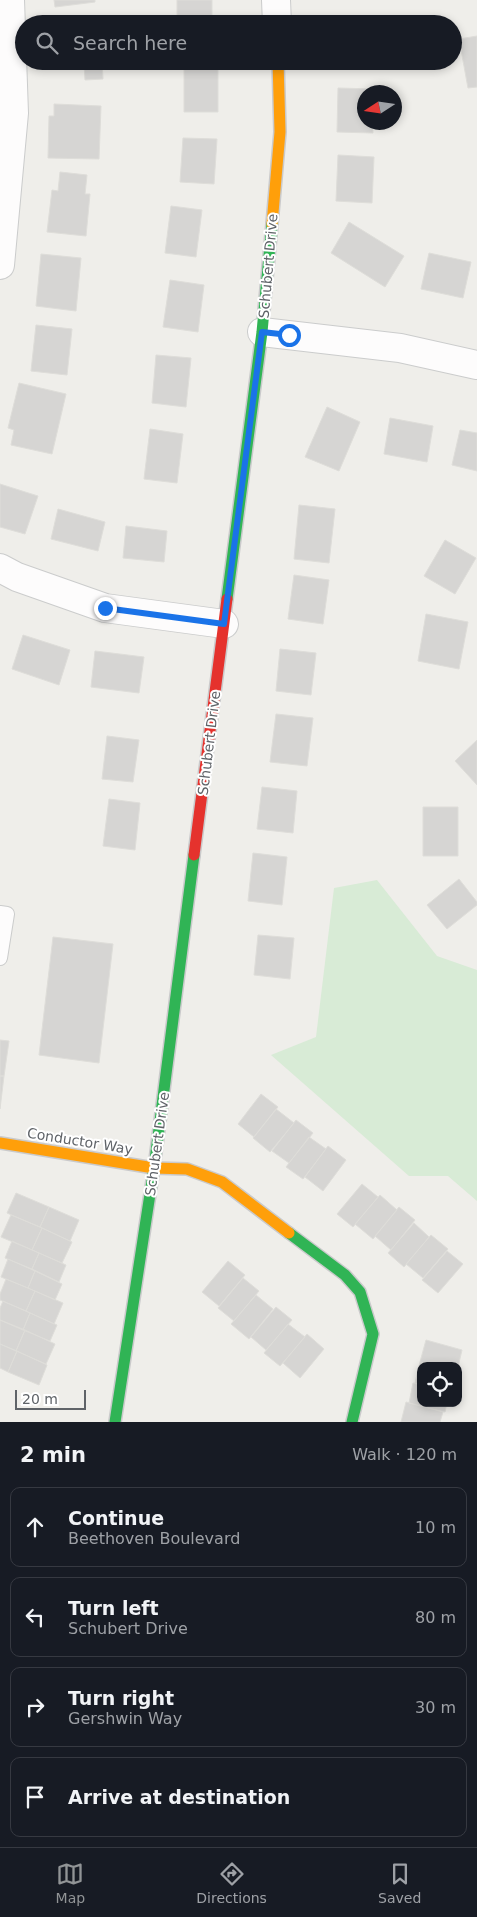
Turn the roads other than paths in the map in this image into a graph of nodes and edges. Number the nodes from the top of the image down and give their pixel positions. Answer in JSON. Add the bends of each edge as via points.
{"nodes":[{"id":1,"x":10,"y":0,"type":"edge"},
{"id":2,"x":276,"y":0,"type":"edge"},
{"id":3,"x":277,"y":15,"type":"edge"},
{"id":4,"x":278,"y":70,"type":"edge"},
{"id":5,"x":0,"y":264,"type":"edge"},
{"id":6,"x":262,"y":332,"type":"junction"},
{"id":7,"x":477,"y":365,"type":"edge"},
{"id":8,"x":0,"y":568,"type":"edge"},
{"id":9,"x":224,"y":624,"type":"junction"},
{"id":10,"x":0,"y":913,"type":"edge"},
{"id":11,"x":0,"y":958,"type":"edge"},
{"id":12,"x":0,"y":1143,"type":"edge"},
{"id":13,"x":154,"y":1168,"type":"junction"},
{"id":14,"x":115,"y":1422,"type":"edge"},
{"id":15,"x":352,"y":1422,"type":"edge"}],
"edges":[{"from":1,"to":5,"type":"street","via":[[14,113]]},
{"from":2,"to":3,"type":"street"},
{"from":4,"to":6,"type":"street","name":"Schubert Drive","via":[[280,132]]},
{"from":6,"to":7,"type":"street","via":[[400,348]]},
{"from":6,"to":9,"type":"street","name":"Schubert Drive"},
{"from":8,"to":9,"type":"street","via":[[105,608]]},
{"from":9,"to":13,"type":"street","name":"Schubert Drive"},
{"from":10,"to":11,"type":"lane","via":[[8,914]]},
{"from":12,"to":13,"type":"street","name":"Conductor Way"},
{"from":13,"to":14,"type":"street","name":"Schubert Drive"},
{"from":13,"to":15,"type":"street","name":"Conductor Way","via":[[187,1169],[222,1182],[345,1275],[360,1292],[373,1334]]}]}
